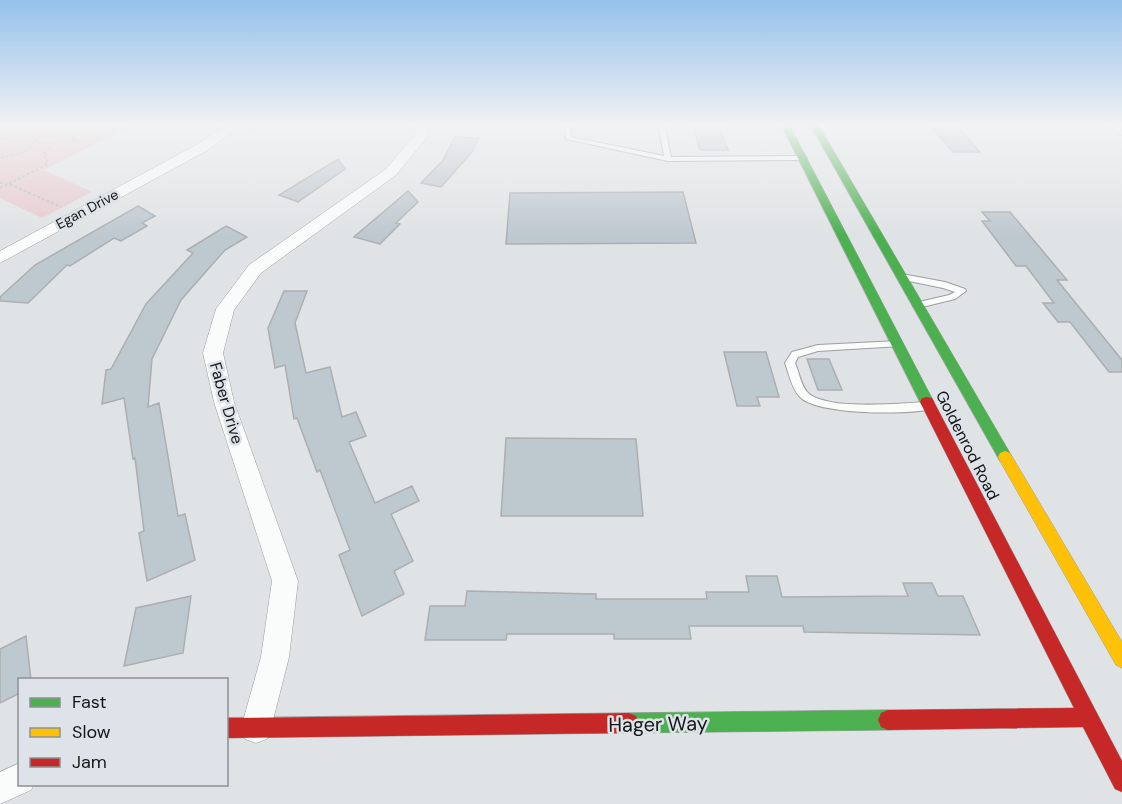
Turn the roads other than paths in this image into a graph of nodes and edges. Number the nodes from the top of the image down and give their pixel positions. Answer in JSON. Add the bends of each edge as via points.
{"nodes":[{"id":1,"x":176,"y":162,"type":"edge"},
{"id":2,"x":401,"y":162,"type":"edge"},
{"id":3,"x":805,"y":162,"type":"edge"},
{"id":4,"x":835,"y":162,"type":"edge"},
{"id":5,"x":0,"y":258,"type":"edge"},
{"id":6,"x":902,"y":277,"type":"junction"},
{"id":7,"x":918,"y":305,"type":"junction"},
{"id":8,"x":898,"y":344,"type":"junction"},
{"id":9,"x":929,"y":406,"type":"junction"},
{"id":10,"x":1122,"y":659,"type":"edge"},
{"id":11,"x":1089,"y":717,"type":"junction"},
{"id":12,"x":228,"y":728,"type":"edge"},
{"id":13,"x":256,"y":728,"type":"junction"},
{"id":14,"x":18,"y":780,"type":"edge"},
{"id":15,"x":1122,"y":782,"type":"edge"},
{"id":16,"x":0,"y":788,"type":"edge"}],
"edges":[{"from":1,"to":5,"type":"street","name":"Egan Drive"},
{"from":2,"to":13,"type":"street","name":"Faber Drive","via":[[255,269],[225,309],[213,353],[222,392],[285,581],[274,657]]},
{"from":3,"to":8,"type":"main road","name":"Goldenrod Road"},
{"from":4,"to":6,"type":"main road","name":"Goldenrod Road"},
{"from":6,"to":7,"type":"main road","name":"Goldenrod Road"},
{"from":6,"to":7,"type":"lane","via":[[964,291]]},
{"from":7,"to":10,"type":"main road","name":"Goldenrod Road"},
{"from":8,"to":9,"type":"main road","name":"Goldenrod Road"},
{"from":8,"to":9,"type":"lane","via":[[818,348],[795,354],[790,363],[803,394],[814,403]]},
{"from":9,"to":11,"type":"main road","name":"Goldenrod Road"},
{"from":11,"to":13,"type":"main road","name":"Hager Way"},
{"from":11,"to":15,"type":"main road","name":"Goldenrod Road"},
{"from":12,"to":13,"type":"main road","name":"Hager Way"},
{"from":14,"to":16,"type":"street"}]}
